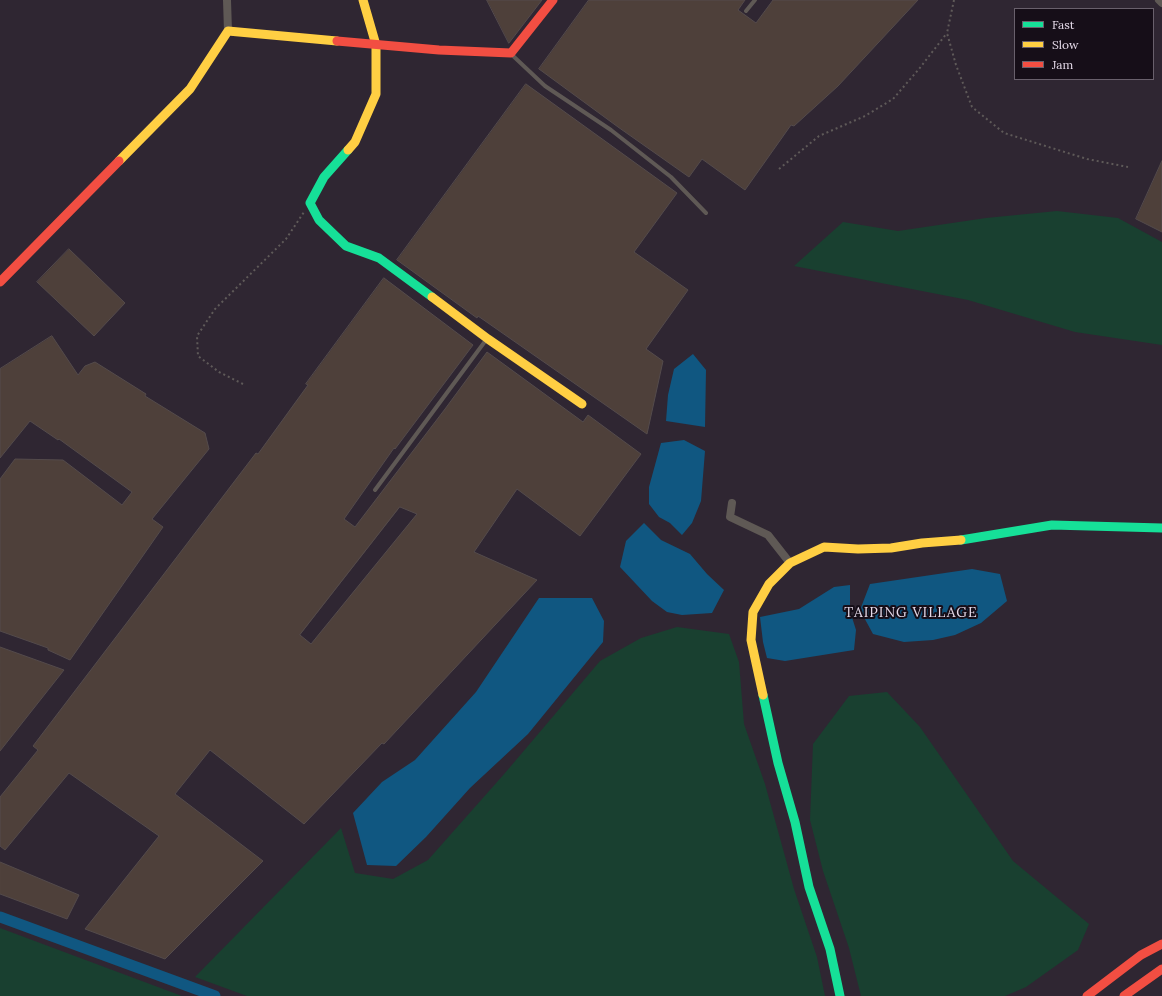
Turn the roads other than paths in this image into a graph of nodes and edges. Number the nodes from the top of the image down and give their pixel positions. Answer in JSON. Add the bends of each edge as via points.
{"nodes":[{"id":1,"x":227,"y":0,"type":"edge"},
{"id":2,"x":363,"y":0,"type":"edge"},
{"id":3,"x":553,"y":0,"type":"edge"},
{"id":4,"x":755,"y":0,"type":"edge"},
{"id":5,"x":1159,"y":0,"type":"edge"},
{"id":6,"x":1162,"y":3,"type":"edge"},
{"id":7,"x":746,"y":11,"type":"dead end"},
{"id":8,"x":228,"y":31,"type":"junction"},
{"id":9,"x":376,"y":44,"type":"junction"},
{"id":10,"x":511,"y":53,"type":"junction"},
{"id":11,"x":706,"y":213,"type":"dead end"},
{"id":12,"x":0,"y":282,"type":"edge"},
{"id":13,"x":488,"y":339,"type":"junction"},
{"id":14,"x":582,"y":404,"type":"dead end"},
{"id":15,"x":375,"y":490,"type":"dead end"},
{"id":16,"x":732,"y":503,"type":"dead end"},
{"id":17,"x":1162,"y":528,"type":"edge"},
{"id":18,"x":790,"y":563,"type":"junction"},
{"id":19,"x":1162,"y":944,"type":"edge"},
{"id":20,"x":1162,"y":969,"type":"edge"},
{"id":21,"x":840,"y":996,"type":"edge"},
{"id":22,"x":1087,"y":996,"type":"edge"},
{"id":23,"x":1124,"y":996,"type":"edge"}],
"edges":[{"from":1,"to":8,"type":"street"},
{"from":2,"to":9,"type":"street"},
{"from":3,"to":10,"type":"street"},
{"from":4,"to":7,"type":"lane"},
{"from":5,"to":6,"type":"street"},
{"from":8,"to":9,"type":"street"},
{"from":8,"to":12,"type":"street","via":[[190,89]]},
{"from":9,"to":10,"type":"street"},
{"from":9,"to":13,"type":"street","via":[[376,94],[355,142],[324,177],[310,203],[319,220],[346,246],[378,258]]},
{"from":10,"to":11,"type":"lane","via":[[545,86],[611,130],[671,177]]},
{"from":13,"to":14,"type":"street"},
{"from":13,"to":15,"type":"lane"},
{"from":16,"to":18,"type":"street","via":[[730,517],[768,535]]},
{"from":17,"to":18,"type":"street","via":[[1052,525],[964,540],[891,548],[824,548]]},
{"from":18,"to":21,"type":"street","via":[[769,584],[753,612],[751,640],[778,763],[795,822],[809,887],[830,949]]},
{"from":19,"to":22,"type":"street","via":[[1141,955]]},
{"from":20,"to":23,"type":"street"}]}
